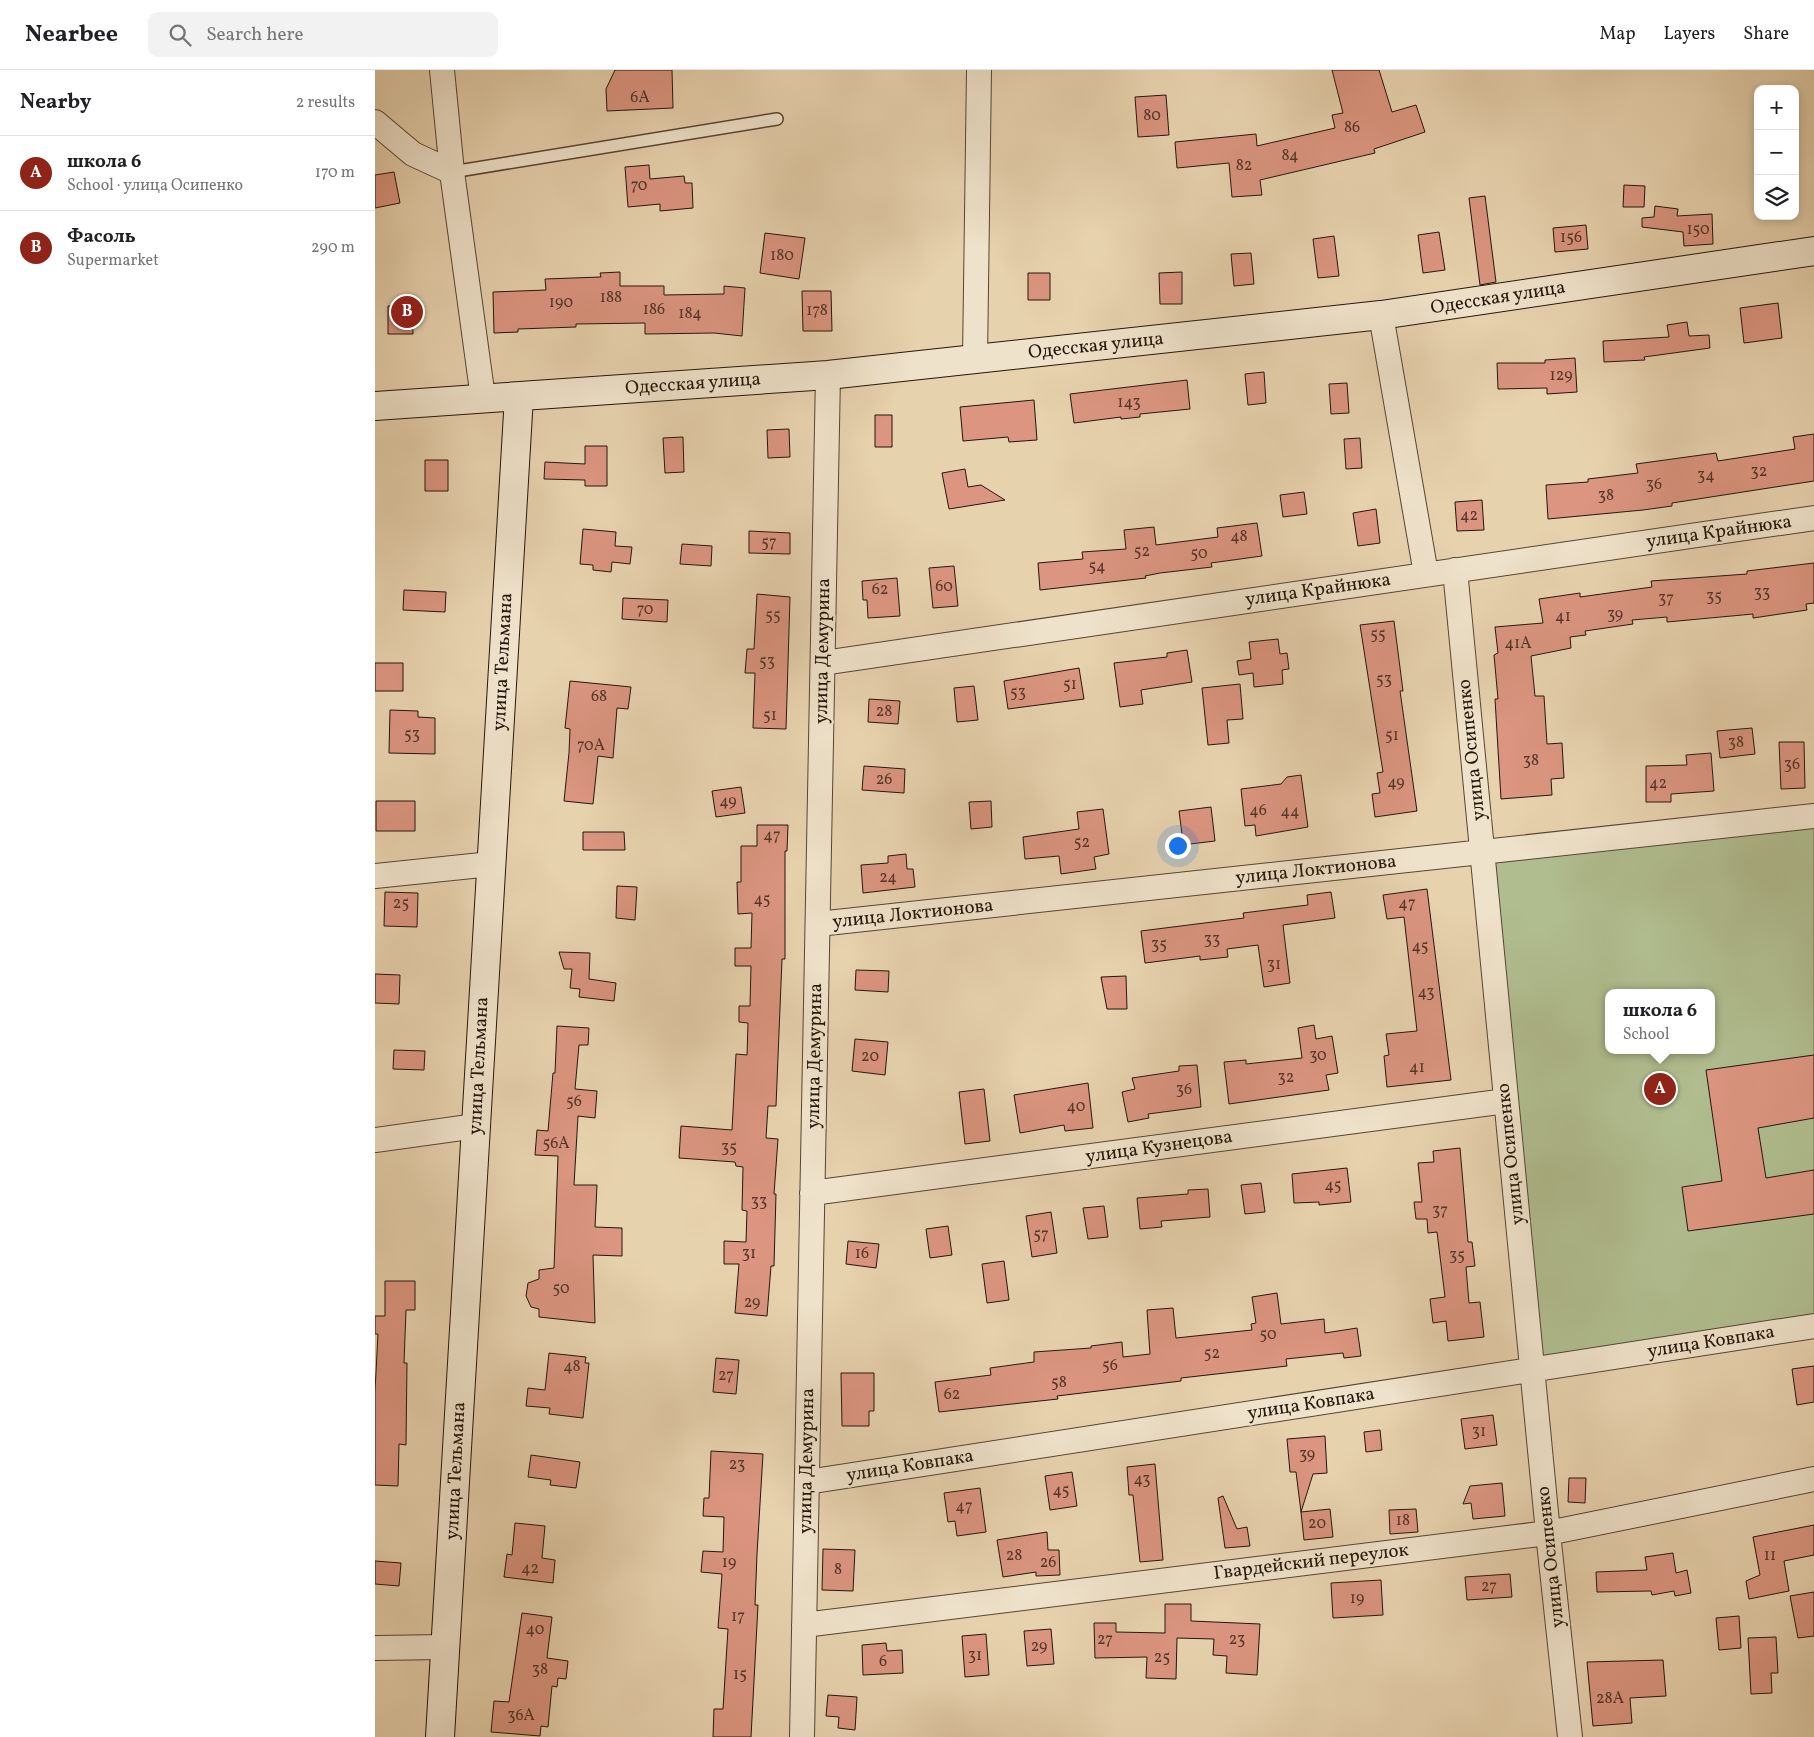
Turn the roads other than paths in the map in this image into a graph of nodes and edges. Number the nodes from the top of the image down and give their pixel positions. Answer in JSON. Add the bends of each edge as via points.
{"nodes":[{"id":1,"x":442,"y":70,"type":"edge"},
{"id":2,"x":979,"y":70,"type":"edge"},
{"id":3,"x":777,"y":119,"type":"dead end"},
{"id":4,"x":375,"y":122,"type":"edge"},
{"id":5,"x":452,"y":172,"type":"junction"},
{"id":6,"x":1814,"y":251,"type":"edge"},
{"id":7,"x":1381,"y":316,"type":"junction"},
{"id":8,"x":975,"y":359,"type":"junction"},
{"id":9,"x":828,"y":375,"type":"junction"},
{"id":10,"x":519,"y":396,"type":"junction"},
{"id":11,"x":483,"y":398,"type":"junction"},
{"id":12,"x":375,"y":406,"type":"edge"},
{"id":13,"x":1814,"y":518,"type":"edge"},
{"id":14,"x":1455,"y":570,"type":"junction"},
{"id":15,"x":1426,"y":574,"type":"junction"},
{"id":16,"x":823,"y":663,"type":"junction"},
{"id":17,"x":1814,"y":816,"type":"edge"},
{"id":18,"x":1482,"y":852,"type":"junction"},
{"id":19,"x":491,"y":864,"type":"junction"},
{"id":20,"x":375,"y":876,"type":"edge"},
{"id":21,"x":818,"y":924,"type":"junction"},
{"id":22,"x":1506,"y":1101,"type":"junction"},
{"id":23,"x":476,"y":1126,"type":"junction"},
{"id":24,"x":375,"y":1140,"type":"edge"},
{"id":25,"x":813,"y":1193,"type":"junction"},
{"id":26,"x":1814,"y":1326,"type":"edge"},
{"id":27,"x":1532,"y":1370,"type":"junction"},
{"id":28,"x":1814,"y":1479,"type":"edge"},
{"id":29,"x":807,"y":1482,"type":"junction"},
{"id":30,"x":1548,"y":1533,"type":"junction"},
{"id":31,"x":804,"y":1625,"type":"junction"},
{"id":32,"x":445,"y":1647,"type":"junction"},
{"id":33,"x":375,"y":1648,"type":"edge"},
{"id":34,"x":440,"y":1737,"type":"edge"},
{"id":35,"x":802,"y":1737,"type":"edge"},
{"id":36,"x":1570,"y":1737,"type":"edge"}],
"edges":[{"from":1,"to":5,"type":"street"},
{"from":2,"to":8,"type":"street"},
{"from":3,"to":5,"type":"lane"},
{"from":4,"to":5,"type":"street","via":[[413,154]]},
{"from":5,"to":11,"type":"street"},
{"from":6,"to":7,"type":"main road","name":"Одесская улица"},
{"from":7,"to":8,"type":"main road","name":"Одесская улица"},
{"from":7,"to":15,"type":"street"},
{"from":8,"to":9,"type":"main road","name":"Одесская улица"},
{"from":9,"to":10,"type":"main road","name":"Одесская улица"},
{"from":9,"to":16,"type":"street","name":"улица Демурина"},
{"from":10,"to":11,"type":"main road","name":"Одесская улица"},
{"from":10,"to":19,"type":"main road","name":"улица Тельмана"},
{"from":11,"to":12,"type":"main road","name":"Одесская улица"},
{"from":13,"to":14,"type":"street","name":"улица Крайнюка"},
{"from":14,"to":15,"type":"street","name":"улица Крайнюка"},
{"from":14,"to":18,"type":"street","name":"улица Осипенко"},
{"from":15,"to":16,"type":"street","name":"улица Крайнюка"},
{"from":16,"to":21,"type":"street","name":"улица Демурина"},
{"from":17,"to":18,"type":"street","name":"улица Локтионова"},
{"from":18,"to":21,"type":"street","name":"улица Локтионова"},
{"from":18,"to":22,"type":"street","name":"улица Осипенко"},
{"from":19,"to":20,"type":"street"},
{"from":19,"to":23,"type":"main road","name":"улица Тельмана"},
{"from":21,"to":25,"type":"street","name":"улица Демурина"},
{"from":22,"to":25,"type":"street","name":"улица Кузнецова"},
{"from":22,"to":27,"type":"street","name":"улица Осипенко"},
{"from":23,"to":24,"type":"street"},
{"from":23,"to":32,"type":"main road","name":"улица Тельмана"},
{"from":25,"to":29,"type":"street","name":"улица Демурина"},
{"from":26,"to":27,"type":"street","name":"улица Ковпака"},
{"from":27,"to":29,"type":"street","name":"улица Ковпака"},
{"from":27,"to":30,"type":"street","name":"улица Осипенко"},
{"from":28,"to":30,"type":"street","name":"Гвардейский переулок"},
{"from":29,"to":31,"type":"street","name":"улица Демурина"},
{"from":30,"to":31,"type":"street","name":"Гвардейский переулок"},
{"from":30,"to":36,"type":"street","name":"улица Осипенко"},
{"from":31,"to":35,"type":"street","name":"улица Демурина"},
{"from":32,"to":33,"type":"street"},
{"from":32,"to":34,"type":"main road","name":"улица Тельмана"}]}
